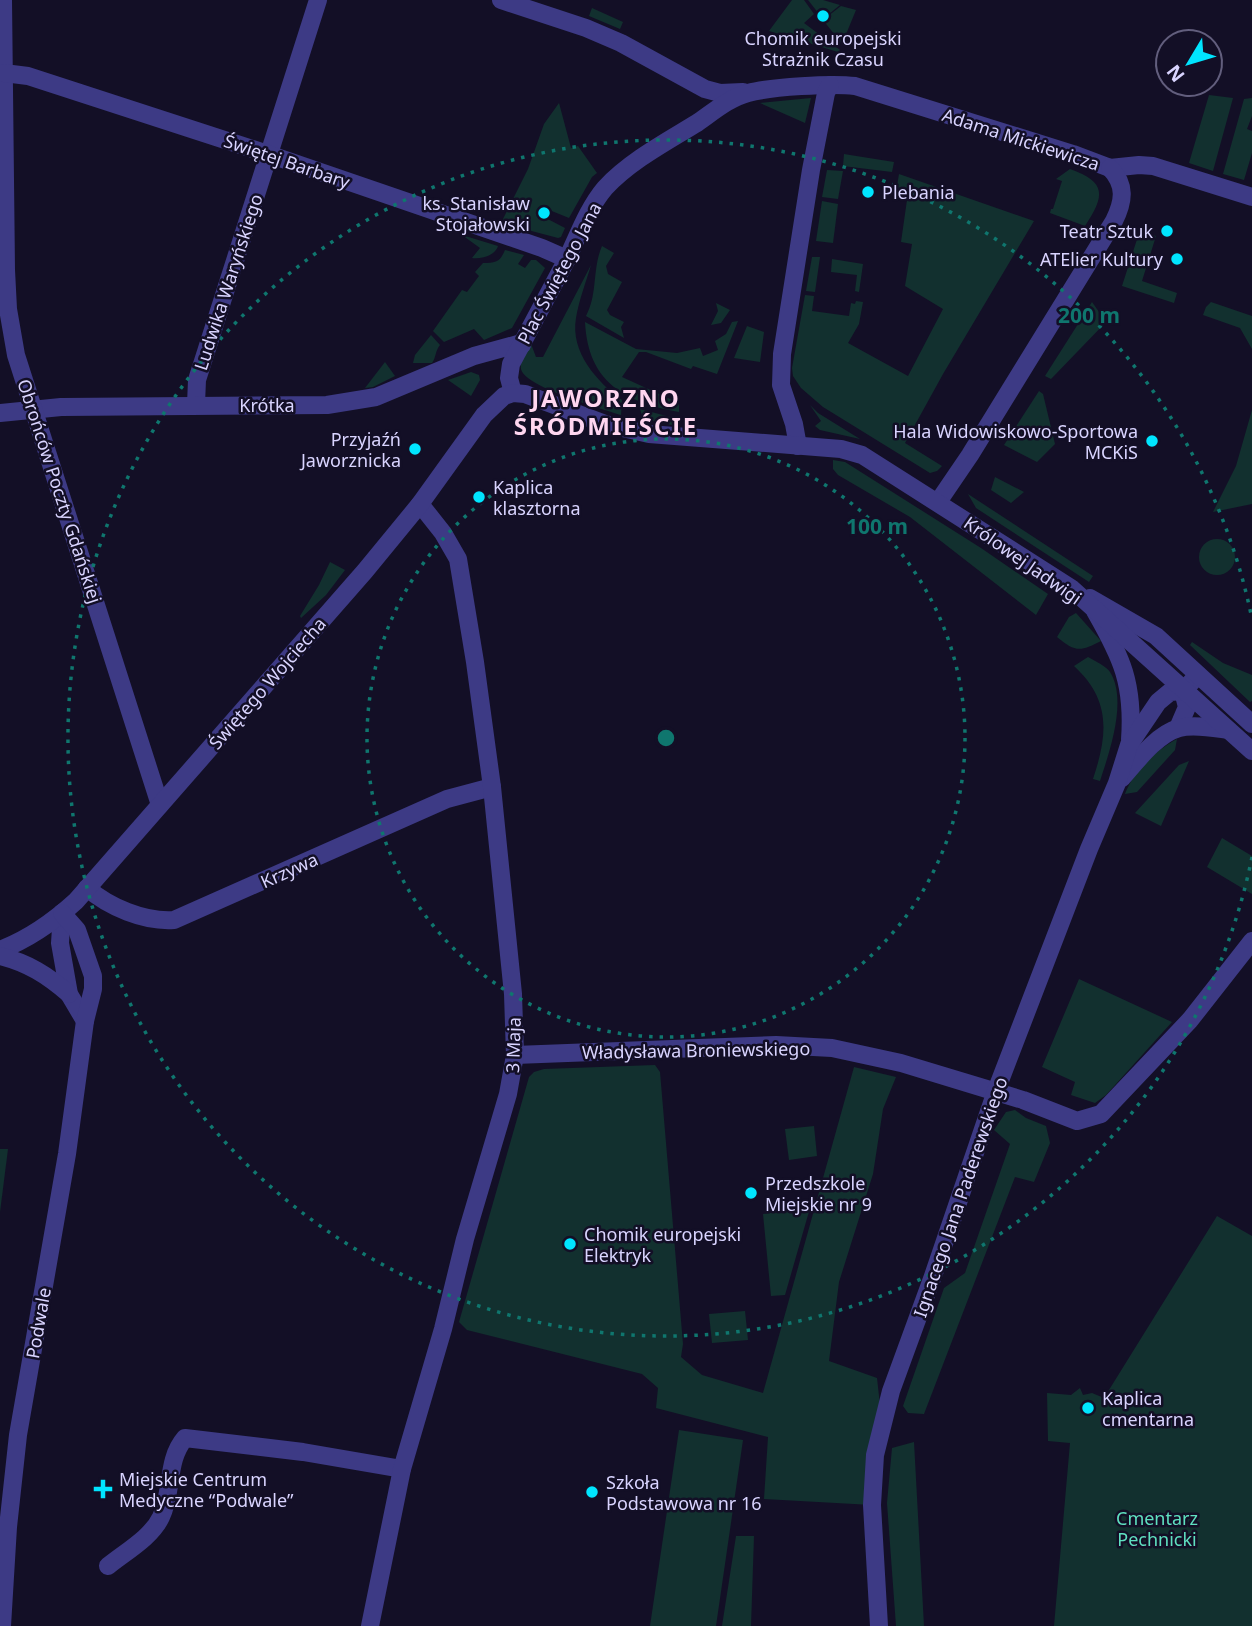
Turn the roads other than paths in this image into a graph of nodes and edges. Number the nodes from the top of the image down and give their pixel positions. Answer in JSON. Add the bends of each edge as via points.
{"nodes":[{"id":1,"x":3,"y":0,"type":"edge"},
{"id":2,"x":318,"y":0,"type":"edge"},
{"id":3,"x":501,"y":0,"type":"edge"},
{"id":4,"x":4,"y":73,"type":"junction"},
{"id":5,"x":830,"y":85,"type":"junction"},
{"id":6,"x":761,"y":91,"type":"junction"},
{"id":7,"x":268,"y":154,"type":"junction"},
{"id":8,"x":1110,"y":169,"type":"junction"},
{"id":9,"x":1252,"y":197,"type":"edge"},
{"id":10,"x":567,"y":259,"type":"junction"},
{"id":11,"x":523,"y":345,"type":"junction"},
{"id":12,"x":513,"y":393,"type":"junction"},
{"id":13,"x":196,"y":404,"type":"junction"},
{"id":14,"x":33,"y":410,"type":"junction"},
{"id":15,"x":0,"y":413,"type":"edge"},
{"id":16,"x":798,"y":446,"type":"junction"},
{"id":17,"x":938,"y":502,"type":"junction"},
{"id":18,"x":420,"y":503,"type":"junction"},
{"id":19,"x":1071,"y":588,"type":"junction"},
{"id":20,"x":1095,"y":611,"type":"junction"},
{"id":21,"x":1198,"y":675,"type":"junction"},
{"id":22,"x":1183,"y":691,"type":"junction"},
{"id":23,"x":1252,"y":724,"type":"edge"},
{"id":24,"x":1178,"y":728,"type":"junction"},
{"id":25,"x":1228,"y":730,"type":"junction"},
{"id":26,"x":1129,"y":745,"type":"junction"},
{"id":27,"x":1252,"y":751,"type":"edge"},
{"id":28,"x":1117,"y":783,"type":"junction"},
{"id":29,"x":492,"y":788,"type":"junction"},
{"id":30,"x":160,"y":805,"type":"junction"},
{"id":31,"x":87,"y":888,"type":"junction"},
{"id":32,"x":62,"y":913,"type":"junction"},
{"id":33,"x":1252,"y":941,"type":"edge"},
{"id":34,"x":0,"y":950,"type":"edge"},
{"id":35,"x":0,"y":957,"type":"edge"},
{"id":36,"x":69,"y":994,"type":"junction"},
{"id":37,"x":85,"y":1021,"type":"junction"},
{"id":38,"x":516,"y":1055,"type":"junction"},
{"id":39,"x":996,"y":1091,"type":"junction"},
{"id":40,"x":402,"y":1469,"type":"junction"},
{"id":41,"x":108,"y":1566,"type":"dead end"},
{"id":42,"x":2,"y":1626,"type":"edge"},
{"id":43,"x":370,"y":1626,"type":"edge"},
{"id":44,"x":879,"y":1626,"type":"edge"}],
"edges":[{"from":1,"to":4,"type":"street","name":"Obrońców Poczty Gdańskiej"},
{"from":2,"to":7,"type":"street","name":"Ludwika Waryńskiego"},
{"from":3,"to":6,"type":"street","via":[[586,28],[705,89]]},
{"from":4,"to":7,"type":"street","name":"Świętej Barbary","via":[[28,76]]},
{"from":4,"to":14,"type":"street","name":"Obrońców Poczty Gdańskiej","via":[[8,309]]},
{"from":5,"to":6,"type":"street","name":"Plac Świętego Jana"},
{"from":5,"to":8,"type":"street","name":"Adama Mickiewicza","via":[[864,89]]},
{"from":5,"to":16,"type":"street","via":[[811,170],[782,354],[780,386]]},
{"from":6,"to":10,"type":"street","name":"Plac Świętego Jana","via":[[729,101],[616,179],[595,202]]},
{"from":7,"to":10,"type":"street","name":"Świętej Barbary"},
{"from":7,"to":13,"type":"street","name":"Ludwika Waryńskiego","via":[[197,380]]},
{"from":8,"to":9,"type":"street","name":"Adama Mickiewicza","via":[[1153,166]]},
{"from":8,"to":17,"type":"street","via":[[1122,190],[1114,221]]},
{"from":10,"to":11,"type":"street","name":"Plac Świętego Jana"},
{"from":11,"to":12,"type":"street","name":"Plac Świętego Jana","via":[[511,364]]},
{"from":11,"to":13,"type":"street","name":"Krótka","via":[[474,356],[355,402]]},
{"from":12,"to":16,"type":"street","via":[[638,432]]},
{"from":12,"to":18,"type":"street","name":"Świętego Wojciecha","via":[[503,396],[484,415]]},
{"from":13,"to":14,"type":"street","name":"Krótka"},
{"from":14,"to":15,"type":"street","name":"Krótka"},
{"from":14,"to":30,"type":"street","name":"Obrońców Poczty Gdańskiej"},
{"from":16,"to":17,"type":"street","name":"Królowej Jadwigi","via":[[862,455]]},
{"from":17,"to":19,"type":"street","name":"Królowej Jadwigi"},
{"from":18,"to":29,"type":"street","name":"3 Maja","via":[[458,559]]},
{"from":18,"to":30,"type":"street","name":"Świętego Wojciecha"},
{"from":19,"to":20,"type":"street","name":"Królowej Jadwigi"},
{"from":19,"to":21,"type":"street","via":[[1156,636]]},
{"from":20,"to":22,"type":"street","name":"Królowej Jadwigi"},
{"from":20,"to":26,"type":"street","name":"Ignacego Jana Paderewskiego","via":[[1122,662],[1129,688]]},
{"from":21,"to":22,"type":"street","name":"Ignacego Jana Paderewskiego"},
{"from":21,"to":23,"type":"street"},
{"from":22,"to":24,"type":"street","via":[[1187,707]]},
{"from":22,"to":25,"type":"street","name":"Królowej Jadwigi"},
{"from":22,"to":26,"type":"street","name":"Ignacego Jana Paderewskiego","via":[[1170,692],[1158,702]]},
{"from":24,"to":25,"type":"street"},
{"from":24,"to":28,"type":"street","name":"Ignacego Jana Paderewskiego","via":[[1151,746]]},
{"from":25,"to":27,"type":"street","name":"Królowej Jadwigi"},
{"from":26,"to":28,"type":"street","name":"Ignacego Jana Paderewskiego"},
{"from":28,"to":39,"type":"street","name":"Ignacego Jana Paderewskiego"},
{"from":29,"to":31,"type":"street","name":"Krzywa","via":[[447,799],[174,920],[148,918],[99,899]]},
{"from":29,"to":38,"type":"street","name":"3 Maja"},
{"from":30,"to":31,"type":"street","name":"Świętego Wojciecha"},
{"from":31,"to":32,"type":"street","name":"Świętego Wojciecha"},
{"from":32,"to":34,"type":"street","name":"Świętego Wojciecha","via":[[34,934]]},
{"from":32,"to":36,"type":"street","via":[[60,943]]},
{"from":32,"to":37,"type":"street","name":"Podwale","via":[[77,930],[93,976]]},
{"from":33,"to":39,"type":"street","name":"Władysława Broniewskiego","via":[[1190,1020],[1101,1114],[1077,1121]]},
{"from":35,"to":36,"type":"street","via":[[31,966]]},
{"from":36,"to":37,"type":"street"},
{"from":37,"to":42,"type":"street","name":"Podwale","via":[[18,1435]]},
{"from":38,"to":39,"type":"street","name":"Władysława Broniewskiego","via":[[763,1045],[832,1048]]},
{"from":38,"to":40,"type":"street","name":"3 Maja"},
{"from":39,"to":44,"type":"street","name":"Ignacego Jana Paderewskiego","via":[[891,1391],[878,1441],[872,1513]]},
{"from":40,"to":41,"type":"street","via":[[185,1438],[175,1449],[160,1519]]},
{"from":40,"to":43,"type":"street","name":"3 Maja"}]}
